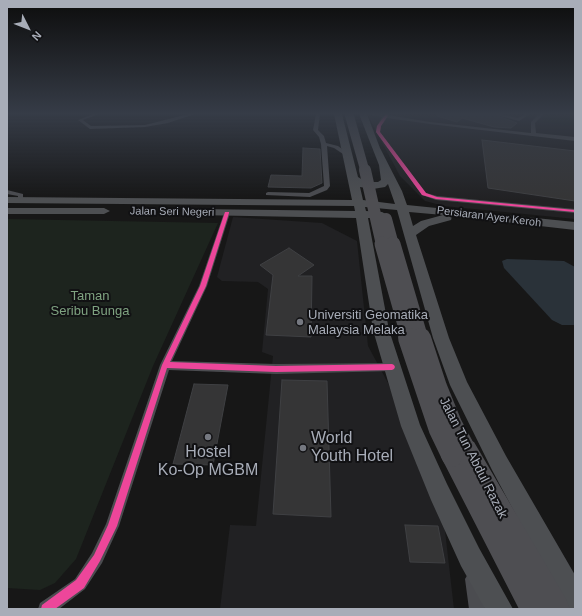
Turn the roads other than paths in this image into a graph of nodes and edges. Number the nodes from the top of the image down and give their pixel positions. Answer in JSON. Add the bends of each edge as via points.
{"nodes":[{"id":1,"x":328,"y":143,"type":"edge"},
{"id":2,"x":345,"y":143,"type":"edge"},
{"id":3,"x":357,"y":143,"type":"edge"},
{"id":4,"x":363,"y":143,"type":"edge"},
{"id":5,"x":375,"y":143,"type":"edge"},
{"id":6,"x":386,"y":143,"type":"edge"},
{"id":7,"x":324,"y":144,"type":"junction"},
{"id":8,"x":349,"y":160,"type":"junction"},
{"id":9,"x":384,"y":164,"type":"junction"},
{"id":10,"x":397,"y":191,"type":"junction"},
{"id":11,"x":7,"y":192,"type":"edge"},
{"id":12,"x":268,"y":194,"type":"dead end"},
{"id":13,"x":7,"y":200,"type":"edge"},
{"id":14,"x":20,"y":200,"type":"junction"},
{"id":15,"x":358,"y":201,"type":"junction"},
{"id":16,"x":320,"y":209,"type":"junction"},
{"id":17,"x":437,"y":210,"type":"junction"},
{"id":18,"x":7,"y":211,"type":"edge"},
{"id":19,"x":575,"y":211,"type":"edge"},
{"id":20,"x":227,"y":213,"type":"junction"},
{"id":21,"x":447,"y":218,"type":"junction"},
{"id":22,"x":406,"y":219,"type":"junction"},
{"id":23,"x":575,"y":226,"type":"edge"},
{"id":24,"x":575,"y":232,"type":"edge"},
{"id":25,"x":363,"y":233,"type":"junction"},
{"id":26,"x":418,"y":261,"type":"junction"},
{"id":27,"x":369,"y":264,"type":"junction"},
{"id":28,"x":165,"y":365,"type":"junction"},
{"id":29,"x":392,"y":367,"type":"junction"},
{"id":30,"x":459,"y":453,"type":"junction"},
{"id":31,"x":470,"y":557,"type":"junction"},
{"id":32,"x":575,"y":600,"type":"edge"},
{"id":33,"x":46,"y":609,"type":"edge"},
{"id":34,"x":477,"y":609,"type":"edge"},
{"id":35,"x":500,"y":609,"type":"edge"},
{"id":36,"x":534,"y":609,"type":"edge"},
{"id":37,"x":556,"y":609,"type":"edge"}],
"edges":[{"from":1,"to":7,"type":"street"},
{"from":2,"to":8,"type":"main road"},
{"from":3,"to":30,"type":"highway","name":"Jalan Tun Abdul Razak","bridge":true,"via":[[383,250],[414,357],[439,430]]},
{"from":4,"to":30,"type":"highway","name":"Jalan Tun Abdul Razak","bridge":true,"via":[[406,288],[437,387],[452,424]]},
{"from":5,"to":9,"type":"main road"},
{"from":6,"to":19,"type":"street","via":[[424,194],[436,198]]},
{"from":7,"to":8,"type":"street","via":[[336,147]]},
{"from":7,"to":12,"type":"street","via":[[327,186],[325,189],[310,195]]},
{"from":8,"to":9,"type":"main road","via":[[358,182],[364,185],[373,186],[386,181]]},
{"from":8,"to":15,"type":"main road"},
{"from":9,"to":10,"type":"main road"},
{"from":10,"to":17,"type":"main road","via":[[412,201]]},
{"from":10,"to":22,"type":"main road"},
{"from":11,"to":14,"type":"street","via":[[21,195]]},
{"from":13,"to":14,"type":"main road","name":"Jalan Seri Negeri"},
{"from":14,"to":16,"type":"main road","name":"Jalan Seri Negeri"},
{"from":15,"to":16,"type":"main road","name":"Jalan Seri Negeri"},
{"from":15,"to":16,"type":"main road","via":[[344,196]]},
{"from":15,"to":22,"type":"main road","name":"Jalan Seri Negeri"},
{"from":15,"to":25,"type":"main road"},
{"from":16,"to":20,"type":"main road","name":"Jalan Seri Negeri"},
{"from":16,"to":25,"type":"main road","via":[[347,221]]},
{"from":17,"to":22,"type":"main road","name":"Persiaran Ayer Keroh"},
{"from":17,"to":23,"type":"main road","name":"Persiaran Ayer Keroh"},
{"from":18,"to":20,"type":"main road","name":"Jalan Seri Negeri"},
{"from":20,"to":28,"type":"street","via":[[203,286]]},
{"from":21,"to":22,"type":"main road","name":"Persiaran Ayer Keroh"},
{"from":21,"to":22,"type":"main road","via":[[425,223]]},
{"from":21,"to":24,"type":"main road","name":"Persiaran Ayer Keroh"},
{"from":22,"to":26,"type":"main road"},
{"from":25,"to":27,"type":"main road"},
{"from":26,"to":27,"type":"main road","via":[[401,241],[386,239],[375,244]]},
{"from":26,"to":32,"type":"main road","via":[[441,338],[459,385]]},
{"from":27,"to":29,"type":"main road","via":[[381,330]]},
{"from":28,"to":29,"type":"street","via":[[276,369]]},
{"from":28,"to":33,"type":"street","via":[[112,526],[97,558],[80,584]]},
{"from":29,"to":31,"type":"main road","via":[[411,426]]},
{"from":30,"to":36,"type":"highway","name":"Jalan Tun Abdul Razak","via":[[480,511]]},
{"from":30,"to":37,"type":"highway","name":"Jalan Tun Abdul Razak"},
{"from":31,"to":34,"type":"street"},
{"from":31,"to":35,"type":"main road"}]}
